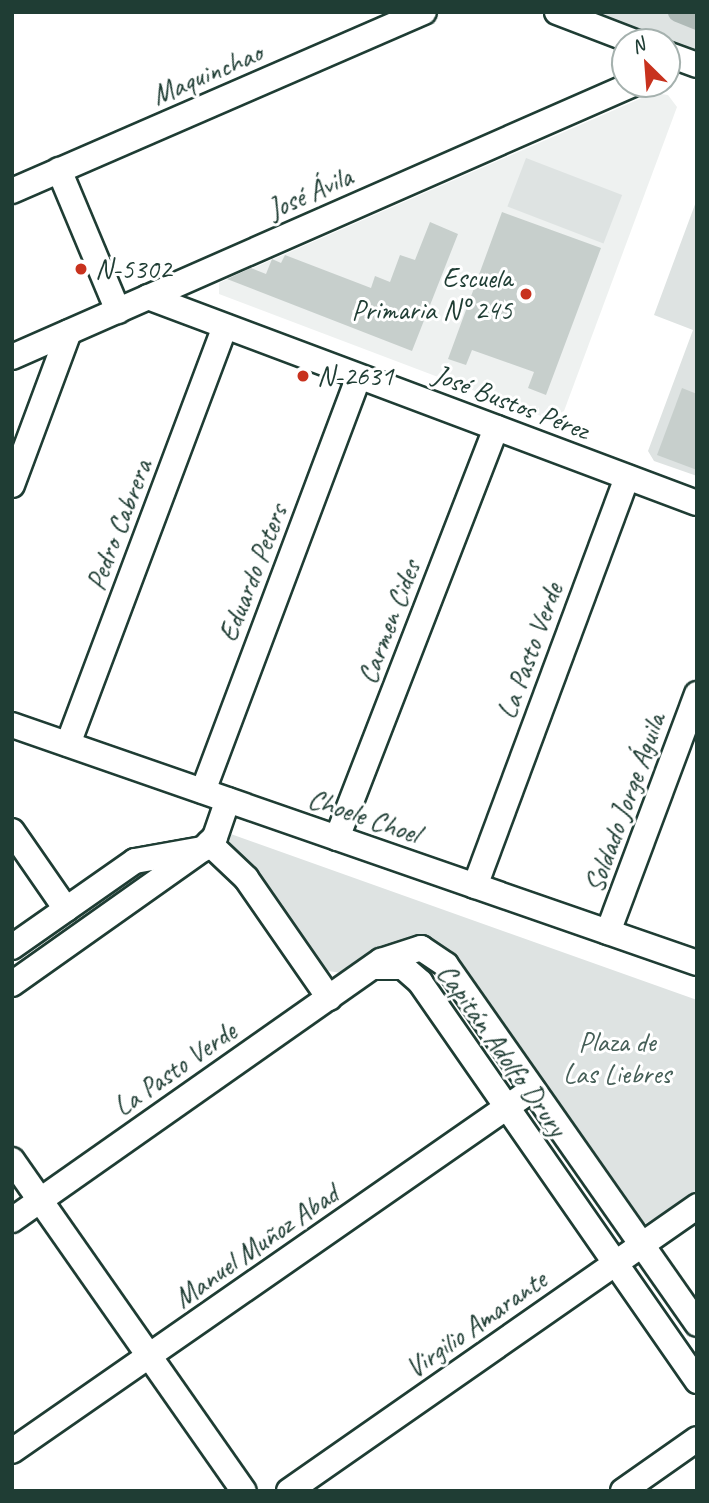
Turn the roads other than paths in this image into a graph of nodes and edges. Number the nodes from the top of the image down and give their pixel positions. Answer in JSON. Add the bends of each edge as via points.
{"nodes":[{"id":1,"x":424,"y":12,"type":"edge"},
{"id":2,"x":557,"y":12,"type":"edge"},
{"id":3,"x":611,"y":33,"type":"edge"},
{"id":4,"x":611,"y":94,"type":"edge"},
{"id":5,"x":60,"y":170,"type":"junction"},
{"id":6,"x":12,"y":191,"type":"edge"},
{"id":7,"x":148,"y":297,"type":"junction"},
{"id":8,"x":118,"y":310,"type":"junction"},
{"id":9,"x":225,"y":327,"type":"junction"},
{"id":10,"x":69,"y":332,"type":"junction"},
{"id":11,"x":12,"y":357,"type":"edge"},
{"id":12,"x":359,"y":377,"type":"junction"},
{"id":13,"x":496,"y":428,"type":"junction"},
{"id":14,"x":627,"y":477,"type":"junction"},
{"id":15,"x":12,"y":485,"type":"edge"},
{"id":16,"x":697,"y":503,"type":"edge"},
{"id":17,"x":697,"y":694,"type":"edge"},
{"id":18,"x":12,"y":725,"type":"edge"},
{"id":19,"x":68,"y":744,"type":"junction"},
{"id":20,"x":203,"y":791,"type":"junction"},
{"id":21,"x":228,"y":800,"type":"junction"},
{"id":22,"x":12,"y":831,"type":"edge"},
{"id":23,"x":337,"y":838,"type":"junction"},
{"id":24,"x":206,"y":846,"type":"junction"},
{"id":25,"x":475,"y":886,"type":"junction"},
{"id":26,"x":66,"y":909,"type":"junction"},
{"id":27,"x":608,"y":932,"type":"junction"},
{"id":28,"x":12,"y":947,"type":"edge"},
{"id":29,"x":697,"y":963,"type":"edge"},
{"id":30,"x":373,"y":967,"type":"junction"},
{"id":31,"x":12,"y":984,"type":"edge"},
{"id":32,"x":329,"y":998,"type":"junction"},
{"id":33,"x":533,"y":1089,"type":"junction"},
{"id":34,"x":507,"y":1108,"type":"junction"},
{"id":35,"x":12,"y":1160,"type":"edge"},
{"id":36,"x":40,"y":1200,"type":"junction"},
{"id":37,"x":697,"y":1206,"type":"edge"},
{"id":38,"x":12,"y":1220,"type":"edge"},
{"id":39,"x":642,"y":1244,"type":"junction"},
{"id":40,"x":615,"y":1263,"type":"junction"},
{"id":41,"x":697,"y":1324,"type":"edge"},
{"id":42,"x":149,"y":1356,"type":"junction"},
{"id":43,"x":697,"y":1381,"type":"edge"},
{"id":44,"x":697,"y":1439,"type":"edge"},
{"id":45,"x":12,"y":1451,"type":"edge"},
{"id":46,"x":244,"y":1491,"type":"edge"},
{"id":47,"x":289,"y":1491,"type":"edge"},
{"id":48,"x":623,"y":1491,"type":"edge"}],
"edges":[{"from":1,"to":5,"type":"street","name":"Maquinchao"},
{"from":2,"to":3,"type":"street"},
{"from":4,"to":7,"type":"street","name":"José Ávila"},
{"from":5,"to":6,"type":"street","name":"Maquinchao"},
{"from":5,"to":8,"type":"street"},
{"from":7,"to":8,"type":"street","name":"José Ávila"},
{"from":7,"to":9,"type":"street","name":"José Bustos Pérez"},
{"from":8,"to":10,"type":"street","name":"José Ávila"},
{"from":9,"to":12,"type":"street","name":"José Bustos Pérez"},
{"from":9,"to":19,"type":"street","name":"Pedro Cabrera"},
{"from":10,"to":11,"type":"street","name":"José Ávila"},
{"from":10,"to":15,"type":"street"},
{"from":12,"to":13,"type":"street","name":"José Bustos Pérez"},
{"from":12,"to":20,"type":"street","name":"Eduardo Peters"},
{"from":13,"to":14,"type":"street","name":"José Bustos Pérez"},
{"from":13,"to":23,"type":"street","name":"Carmen Cides"},
{"from":14,"to":16,"type":"street","name":"José Bustos Pérez"},
{"from":14,"to":25,"type":"street","name":"La Pasto Verde"},
{"from":17,"to":27,"type":"street","name":"Soldado Jorge Águila"},
{"from":18,"to":19,"type":"street","name":"Choele Choel"},
{"from":19,"to":20,"type":"street","name":"Choele Choel"},
{"from":20,"to":21,"type":"street","name":"Choele Choel"},
{"from":21,"to":23,"type":"street","name":"Choele Choel"},
{"from":21,"to":24,"type":"street"},
{"from":22,"to":26,"type":"street"},
{"from":23,"to":25,"type":"street","name":"Choele Choel"},
{"from":24,"to":26,"type":"street","via":[[143,858]]},
{"from":24,"to":31,"type":"street"},
{"from":24,"to":32,"type":"street","via":[[246,878]]},
{"from":25,"to":27,"type":"street","name":"Choele Choel"},
{"from":26,"to":28,"type":"street"},
{"from":27,"to":29,"type":"street","name":"Choele Choel"},
{"from":30,"to":32,"type":"street","name":"La Pasto Verde"},
{"from":30,"to":33,"type":"street","name":"Capitán Adolfo Drury","via":[[411,949],[438,956]]},
{"from":30,"to":34,"type":"street","name":"Capitán Adolfo Drury","via":[[394,964],[412,973]]},
{"from":32,"to":36,"type":"street","name":"La Pasto Verde"},
{"from":33,"to":34,"type":"street","name":"Manuel Muñoz Abad"},
{"from":33,"to":39,"type":"street","name":"Capitán Adolfo Drury"},
{"from":34,"to":40,"type":"street","name":"Capitán Adolfo Drury"},
{"from":34,"to":42,"type":"street","name":"Manuel Muñoz Abad"},
{"from":35,"to":36,"type":"street"},
{"from":36,"to":38,"type":"street","name":"La Pasto Verde"},
{"from":36,"to":42,"type":"street"},
{"from":37,"to":39,"type":"street","name":"Virgilio Amarante"},
{"from":39,"to":40,"type":"street","name":"Virgilio Amarante"},
{"from":39,"to":41,"type":"street","name":"Capitán Adolfo Drury"},
{"from":40,"to":43,"type":"street","name":"Capitán Adolfo Drury"},
{"from":40,"to":47,"type":"street","name":"Virgilio Amarante"},
{"from":42,"to":45,"type":"street","name":"Manuel Muñoz Abad"},
{"from":42,"to":46,"type":"street"},
{"from":44,"to":48,"type":"street"}]}
